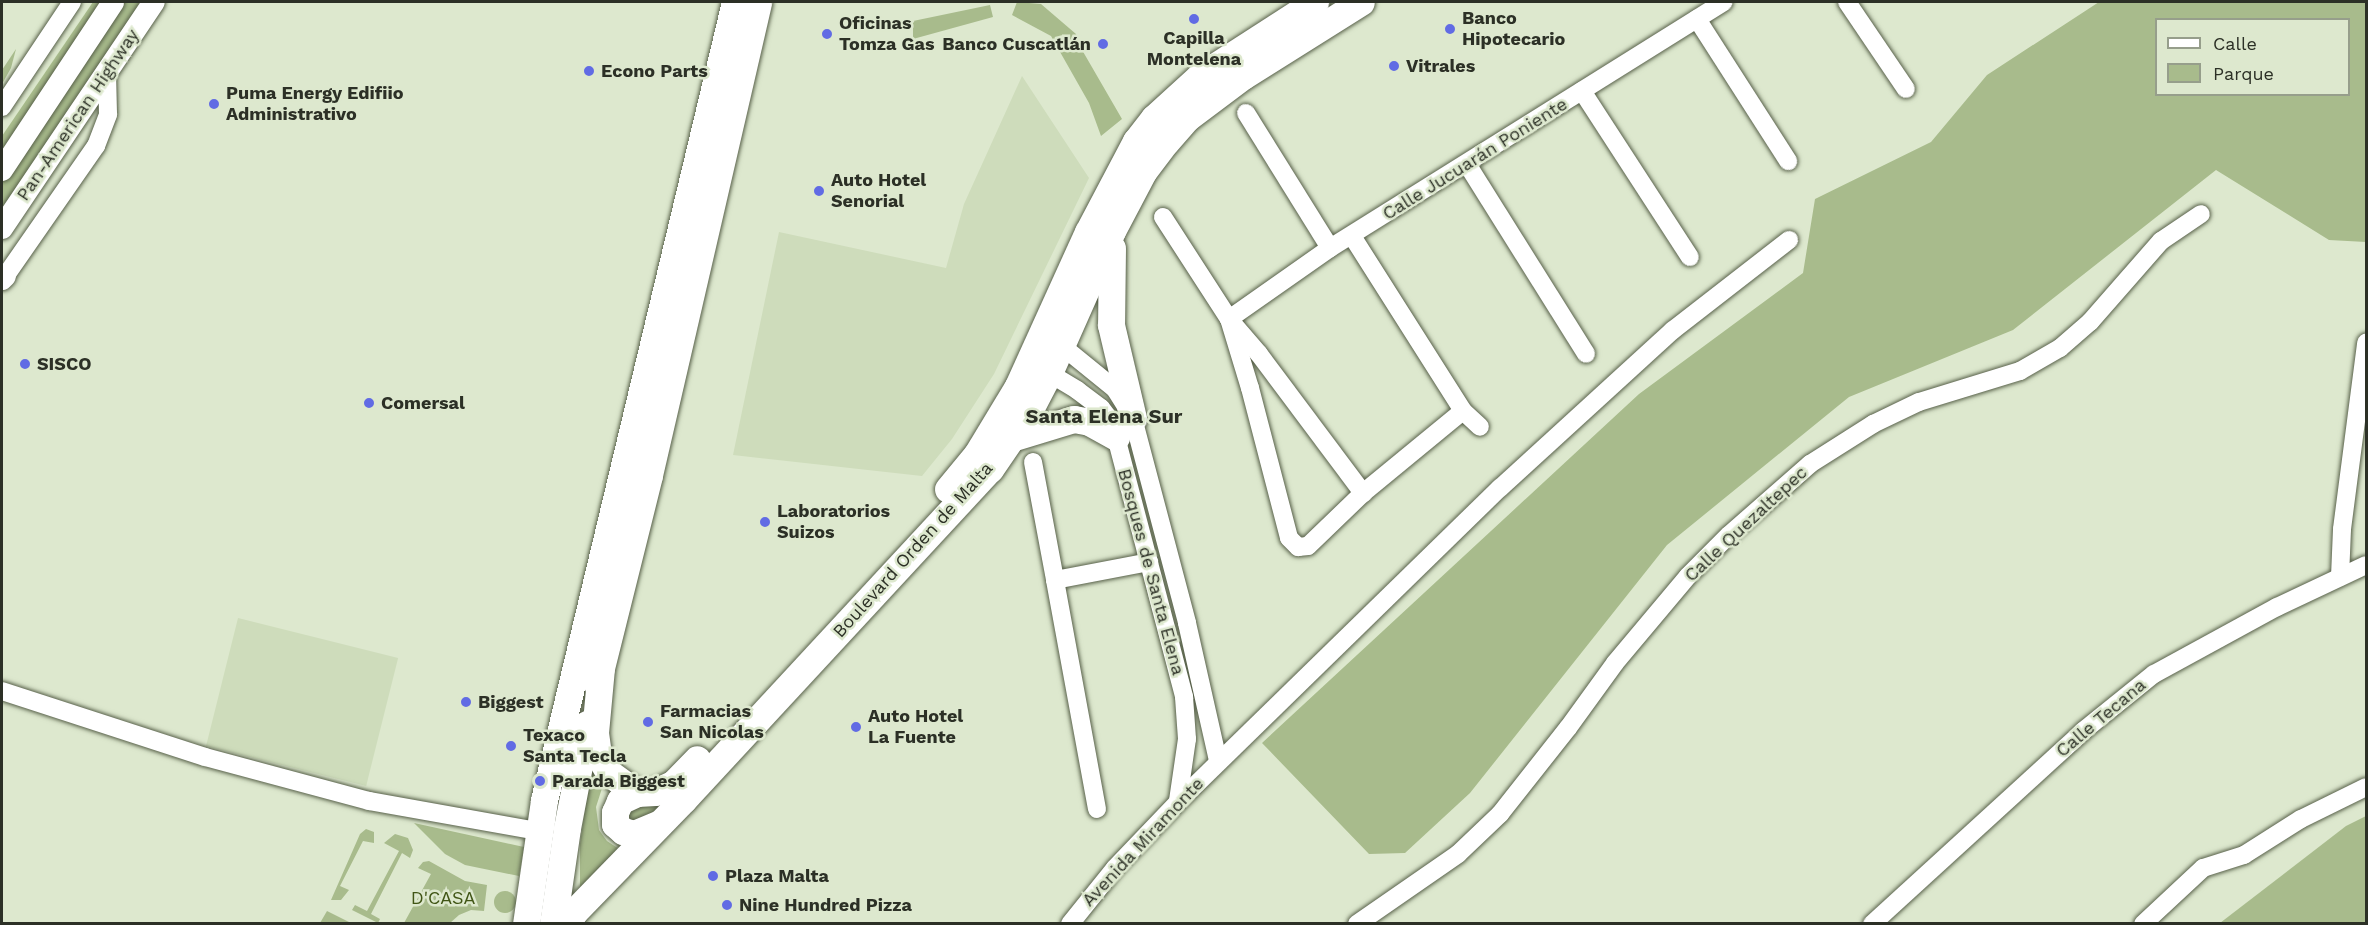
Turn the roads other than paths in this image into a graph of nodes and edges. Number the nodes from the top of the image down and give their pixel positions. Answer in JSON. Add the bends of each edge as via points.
{"nodes":[{"id":1,"x":72,"y":2,"type":"edge"},
{"id":2,"x":113,"y":2,"type":"edge"},
{"id":3,"x":154,"y":2,"type":"edge"},
{"id":4,"x":735,"y":2,"type":"edge"},
{"id":5,"x":758,"y":2,"type":"edge"},
{"id":6,"x":1315,"y":2,"type":"edge"},
{"id":7,"x":1361,"y":2,"type":"edge"},
{"id":8,"x":1723,"y":2,"type":"edge"},
{"id":9,"x":1847,"y":2,"type":"edge"},
{"id":10,"x":1697,"y":19,"type":"junction"},
{"id":11,"x":107,"y":74,"type":"junction"},
{"id":12,"x":1906,"y":88,"type":"dead end"},
{"id":13,"x":1582,"y":91,"type":"junction"},
{"id":14,"x":2,"y":107,"type":"edge"},
{"id":15,"x":1246,"y":112,"type":"dead end"},
{"id":16,"x":1788,"y":161,"type":"dead end"},
{"id":17,"x":1467,"y":164,"type":"junction"},
{"id":18,"x":2,"y":170,"type":"edge"},
{"id":19,"x":2201,"y":214,"type":"dead end"},
{"id":20,"x":1163,"y":216,"type":"dead end"},
{"id":21,"x":2,"y":228,"type":"edge"},
{"id":22,"x":1112,"y":231,"type":"junction"},
{"id":23,"x":1352,"y":236,"type":"junction"},
{"id":24,"x":1789,"y":240,"type":"dead end"},
{"id":25,"x":1330,"y":248,"type":"junction"},
{"id":26,"x":1690,"y":257,"type":"dead end"},
{"id":27,"x":3,"y":278,"type":"edge"},
{"id":28,"x":1229,"y":318,"type":"junction"},
{"id":29,"x":2367,"y":343,"type":"edge"},
{"id":30,"x":1062,"y":346,"type":"junction"},
{"id":31,"x":1586,"y":354,"type":"dead end"},
{"id":32,"x":1049,"y":373,"type":"junction"},
{"id":33,"x":1463,"y":411,"type":"junction"},
{"id":34,"x":1124,"y":428,"type":"junction"},
{"id":35,"x":1480,"y":428,"type":"dead end"},
{"id":36,"x":1011,"y":438,"type":"junction"},
{"id":37,"x":1033,"y":462,"type":"dead end"},
{"id":38,"x":1363,"y":493,"type":"junction"},
{"id":39,"x":1149,"y":562,"type":"junction"},
{"id":40,"x":2367,"y":565,"type":"edge"},
{"id":41,"x":2340,"y":577,"type":"junction"},
{"id":42,"x":1054,"y":579,"type":"junction"},
{"id":43,"x":601,"y":668,"type":"junction"},
{"id":44,"x":2,"y":691,"type":"edge"},
{"id":45,"x":1218,"y":761,"type":"junction"},
{"id":46,"x":2367,"y":787,"type":"edge"},
{"id":47,"x":637,"y":793,"type":"junction"},
{"id":48,"x":1178,"y":802,"type":"junction"},
{"id":49,"x":1097,"y":809,"type":"dead end"},
{"id":50,"x":662,"y":822,"type":"junction"},
{"id":51,"x":538,"y":831,"type":"junction"},
{"id":52,"x":526,"y":924,"type":"edge"},
{"id":53,"x":553,"y":924,"type":"edge"},
{"id":54,"x":567,"y":924,"type":"edge"},
{"id":55,"x":1070,"y":924,"type":"edge"},
{"id":56,"x":1357,"y":924,"type":"edge"},
{"id":57,"x":1872,"y":924,"type":"edge"},
{"id":58,"x":2144,"y":924,"type":"edge"}],
"edges":[{"from":1,"to":14,"type":"street"},
{"from":2,"to":18,"type":"main road","name":"Pan-American Highway"},
{"from":3,"to":11,"type":"main road","name":"Pan-American Highway"},
{"from":4,"to":51,"type":"highway"},
{"from":5,"to":43,"type":"highway"},
{"from":6,"to":47,"type":"highway","name":"Boulevard Orden de Malta","via":[[1200,76],[1154,118],[1136,141],[1101,205],[1018,386],[967,468],[678,779],[659,791]]},
{"from":7,"to":22,"type":"highway","name":"Boulevard Orden de Malta","via":[[1243,76],[1187,118],[1143,172]]},
{"from":8,"to":10,"type":"street","name":"Calle Jucuarán Poniente"},
{"from":9,"to":12,"type":"street"},
{"from":10,"to":13,"type":"street","name":"Calle Jucuarán Poniente"},
{"from":10,"to":16,"type":"street"},
{"from":11,"to":21,"type":"main road","name":"Pan-American Highway"},
{"from":11,"to":27,"type":"street","via":[[108,114],[96,146]]},
{"from":13,"to":17,"type":"street","name":"Calle Jucuarán Poniente"},
{"from":13,"to":26,"type":"street"},
{"from":15,"to":25,"type":"street"},
{"from":17,"to":23,"type":"street","name":"Calle Jucuarán Poniente"},
{"from":17,"to":31,"type":"street"},
{"from":19,"to":56,"type":"street","name":"Calle Quezaltepec","via":[[2161,241],[2090,322],[2060,348],[2020,371],[1919,402],[1873,424],[1810,464],[1688,576],[1615,663],[1500,814],[1458,854]]},
{"from":20,"to":28,"type":"street"},
{"from":22,"to":30,"type":"highway","name":"Boulevard Orden de Malta"},
{"from":22,"to":34,"type":"highway","via":[[1111,325]]},
{"from":23,"to":25,"type":"street","name":"Calle Jucuarán Poniente"},
{"from":23,"to":33,"type":"street"},
{"from":24,"to":45,"type":"street","name":"Avenida Miramonte","via":[[1641,357]]},
{"from":25,"to":28,"type":"street","name":"Calle Jucuarán Poniente"},
{"from":28,"to":38,"type":"street"},
{"from":28,"to":38,"type":"street","via":[[1293,544],[1300,548],[1308,546]]},
{"from":29,"to":41,"type":"street","via":[[2342,529]]},
{"from":30,"to":32,"type":"highway","name":"Boulevard Orden de Malta"},
{"from":30,"to":34,"type":"street","name":"Bosques de Santa Elena","via":[[1115,389]]},
{"from":32,"to":34,"type":"street","name":"Bosques de Santa Elena"},
{"from":32,"to":36,"type":"highway","name":"Boulevard Orden de Malta"},
{"from":33,"to":35,"type":"street"},
{"from":33,"to":38,"type":"street"},
{"from":34,"to":36,"type":"highway","via":[[1074,419]]},
{"from":34,"to":39,"type":"street","name":"Bosques de Santa Elena"},
{"from":34,"to":45,"type":"street","name":"Bosques de Santa Elena","via":[[1187,623]]},
{"from":36,"to":50,"type":"highway","name":"Boulevard Orden de Malta","via":[[970,493]]},
{"from":37,"to":42,"type":"street"},
{"from":39,"to":42,"type":"street"},
{"from":39,"to":48,"type":"street","name":"Bosques de Santa Elena","via":[[1185,708],[1187,739]]},
{"from":40,"to":41,"type":"street","name":"Calle Tecana"},
{"from":41,"to":57,"type":"street","name":"Calle Tecana","via":[[2154,674],[2083,731]]},
{"from":42,"to":49,"type":"street"},
{"from":43,"to":47,"type":"highway","via":[[595,714],[598,754],[609,773]]},
{"from":43,"to":53,"type":"highway","via":[[579,762]]},
{"from":44,"to":51,"type":"street","via":[[205,757],[347,795]]},
{"from":45,"to":48,"type":"street","name":"Avenida Miramonte"},
{"from":46,"to":58,"type":"street","via":[[2301,819],[2244,855],[2204,868]]},
{"from":47,"to":50,"type":"highway","via":[[620,801],[614,816],[618,827],[634,834]]},
{"from":48,"to":55,"type":"street","name":"Avenida Miramonte","via":[[1115,867]]},
{"from":50,"to":54,"type":"highway","name":"Boulevard Orden de Malta","via":[[574,912]]},
{"from":51,"to":52,"type":"highway"}]}
